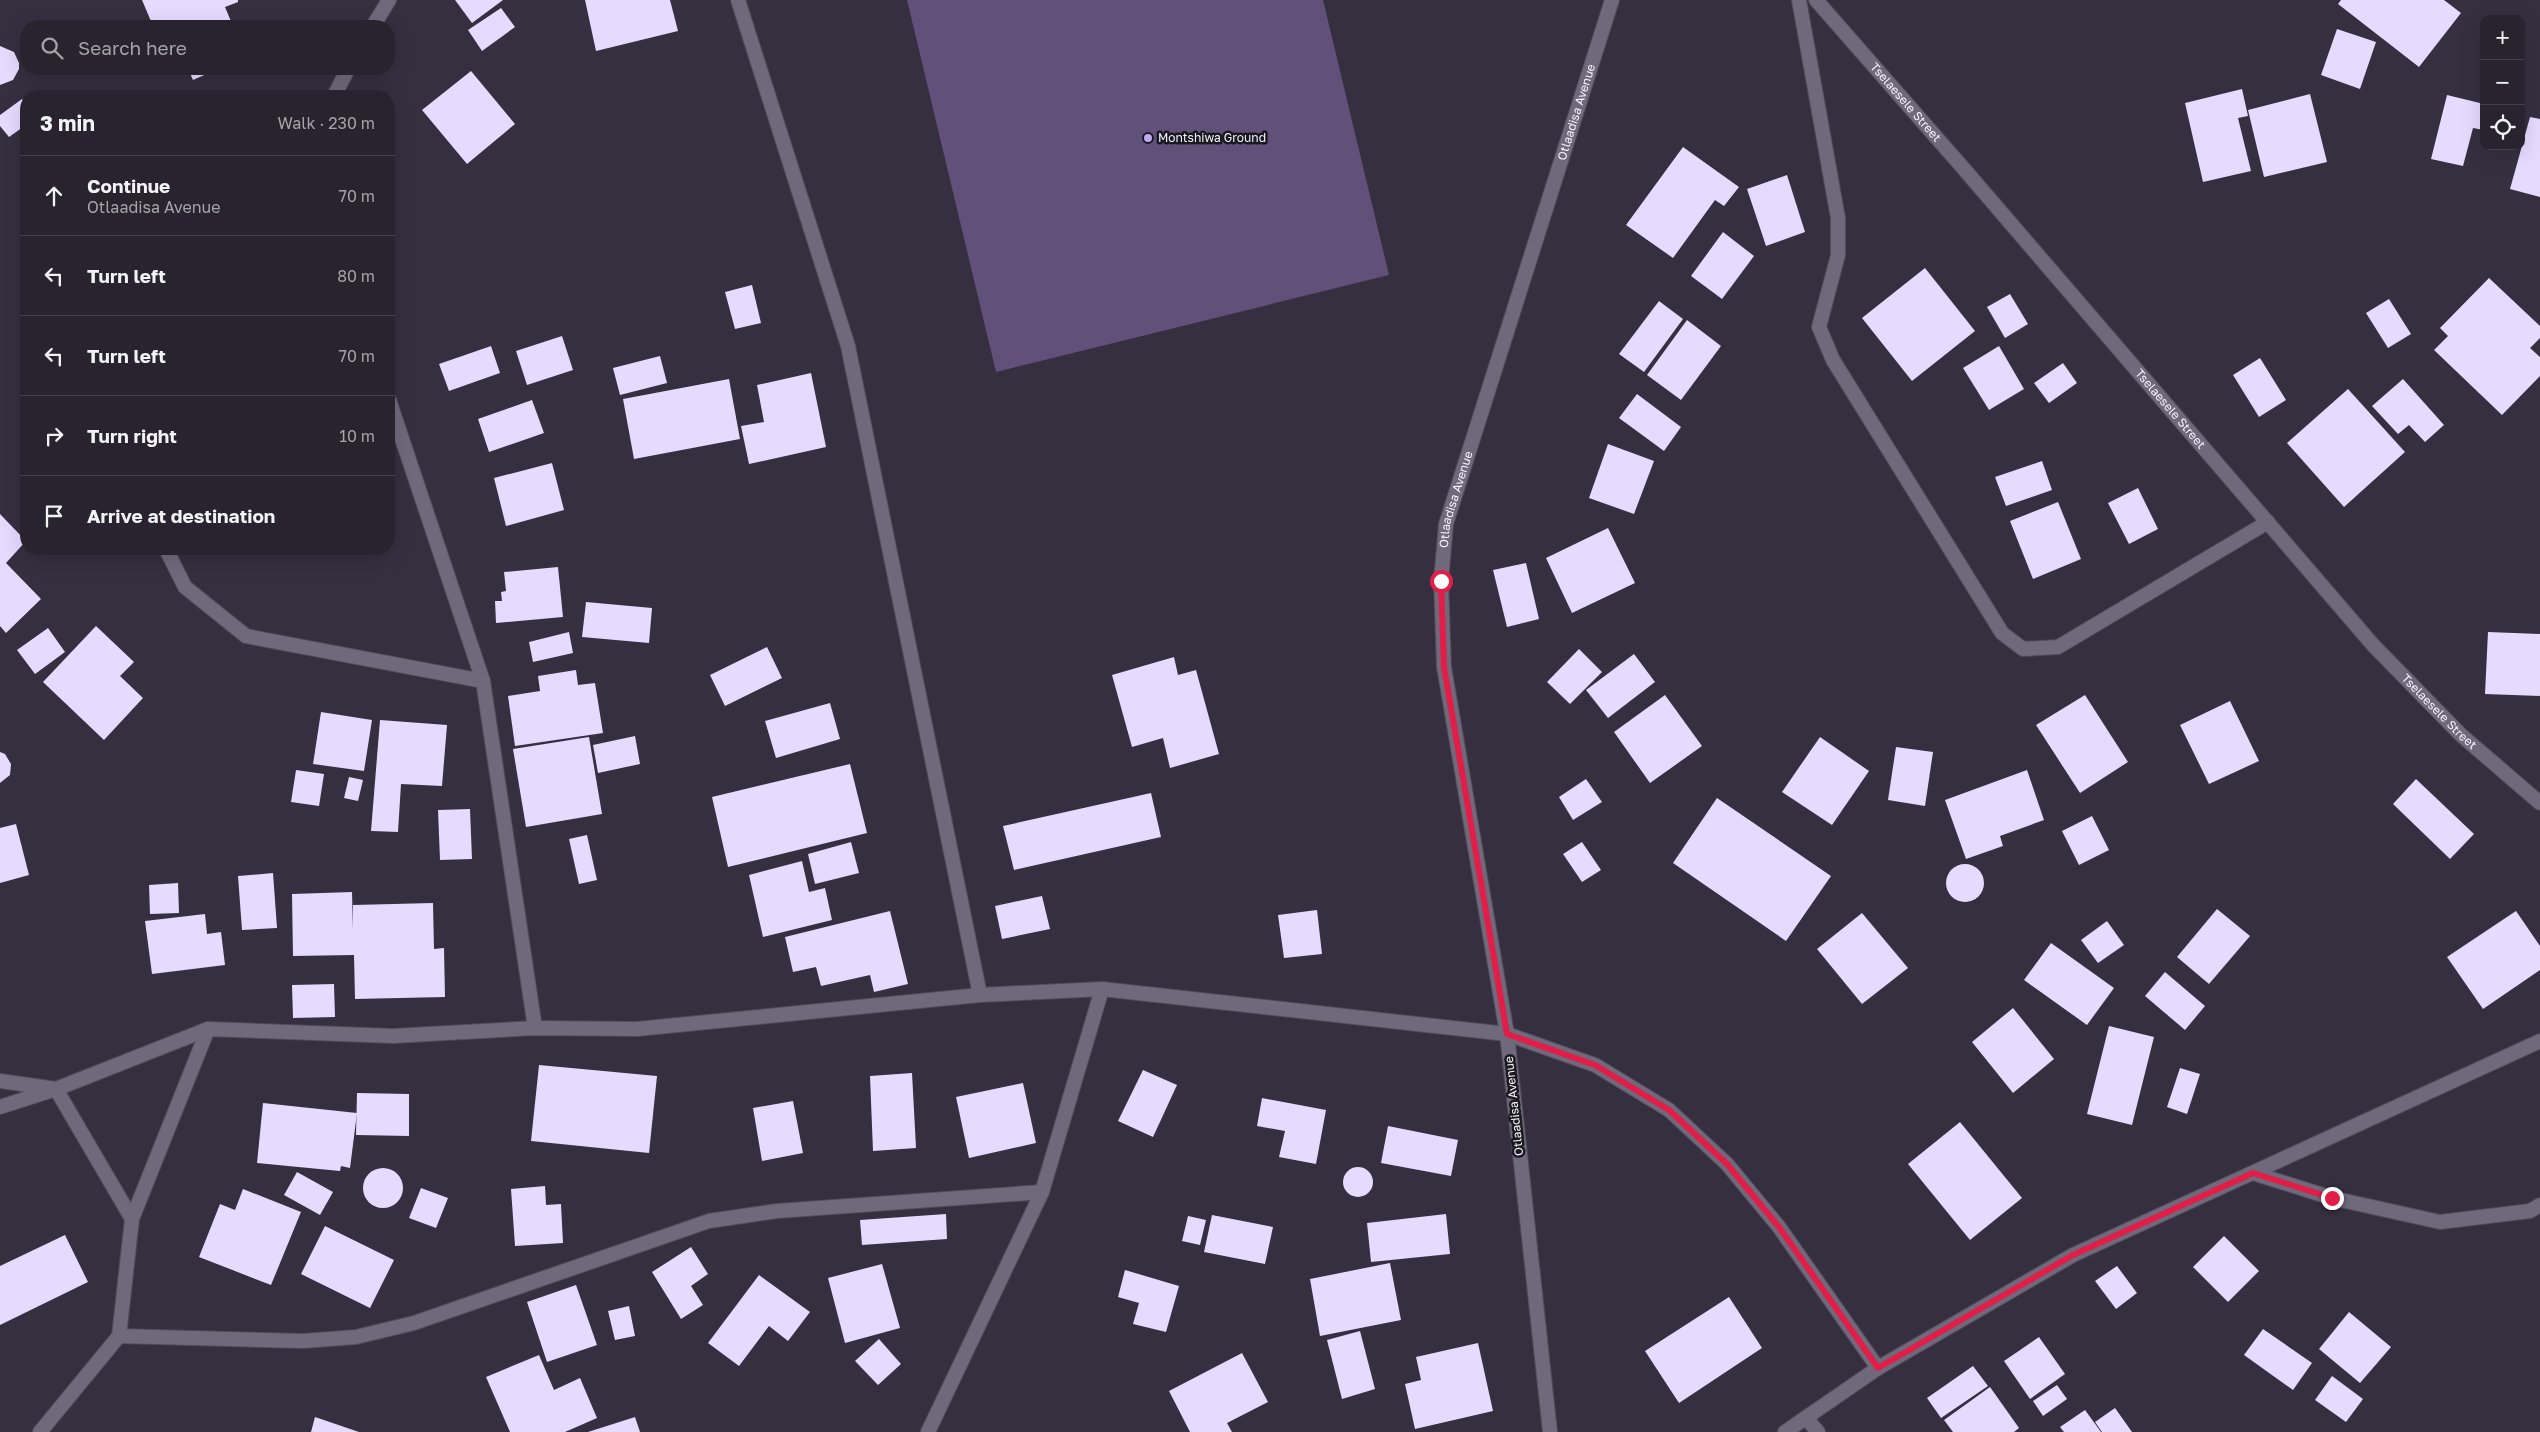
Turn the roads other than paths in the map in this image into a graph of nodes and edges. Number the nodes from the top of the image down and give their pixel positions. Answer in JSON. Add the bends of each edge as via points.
{"nodes":[{"id":1,"x":389,"y":0,"type":"edge"},
{"id":2,"x":738,"y":0,"type":"edge"},
{"id":3,"x":1612,"y":0,"type":"edge"},
{"id":4,"x":1799,"y":0,"type":"edge"},
{"id":5,"x":1816,"y":0,"type":"edge"},
{"id":6,"x":377,"y":20,"type":"edge"},
{"id":7,"x":345,"y":75,"type":"edge"},
{"id":8,"x":337,"y":90,"type":"edge"},
{"id":9,"x":395,"y":418,"type":"edge"},
{"id":10,"x":2268,"y":522,"type":"junction"},
{"id":11,"x":169,"y":555,"type":"edge"},
{"id":12,"x":483,"y":681,"type":"junction"},
{"id":13,"x":2540,"y":803,"type":"edge"},
{"id":14,"x":1102,"y":989,"type":"junction"},
{"id":15,"x":980,"y":996,"type":"junction"},
{"id":16,"x":535,"y":1028,"type":"junction"},
{"id":17,"x":208,"y":1029,"type":"junction"},
{"id":18,"x":1507,"y":1034,"type":"junction"},
{"id":19,"x":2540,"y":1041,"type":"edge"},
{"id":20,"x":0,"y":1081,"type":"edge"},
{"id":21,"x":56,"y":1089,"type":"junction"},
{"id":22,"x":0,"y":1107,"type":"edge"},
{"id":23,"x":2253,"y":1173,"type":"junction"},
{"id":24,"x":1042,"y":1192,"type":"junction"},
{"id":25,"x":2540,"y":1205,"type":"edge"},
{"id":26,"x":132,"y":1219,"type":"junction"},
{"id":27,"x":119,"y":1336,"type":"junction"},
{"id":28,"x":1878,"y":1368,"type":"junction"},
{"id":29,"x":1806,"y":1418,"type":"junction"},
{"id":30,"x":40,"y":1432,"type":"edge"},
{"id":31,"x":928,"y":1432,"type":"edge"},
{"id":32,"x":1550,"y":1432,"type":"edge"},
{"id":33,"x":1785,"y":1432,"type":"edge"},
{"id":34,"x":1818,"y":1432,"type":"edge"}],
"edges":[{"from":1,"to":6,"type":"street"},
{"from":2,"to":15,"type":"street","via":[[848,346]]},
{"from":3,"to":18,"type":"street","name":"Otlaadisa Avenue","via":[[1446,524],[1441,581],[1444,667]]},
{"from":4,"to":10,"type":"street","via":[[1838,218],[1838,255],[1819,327],[1833,360],[2002,633],[2023,649],[2058,646]]},
{"from":5,"to":10,"type":"street","name":"Tselaesele Street"},
{"from":7,"to":8,"type":"street"},
{"from":9,"to":12,"type":"street"},
{"from":10,"to":13,"type":"street","name":"Tselaesele Street","via":[[2373,645],[2461,735]]},
{"from":11,"to":12,"type":"street","via":[[185,587],[246,636]]},
{"from":12,"to":16,"type":"street"},
{"from":14,"to":15,"type":"street"},
{"from":14,"to":18,"type":"street"},
{"from":14,"to":24,"type":"street"},
{"from":15,"to":16,"type":"street","via":[[637,1029]]},
{"from":16,"to":17,"type":"street","via":[[393,1036]]},
{"from":17,"to":21,"type":"street"},
{"from":17,"to":26,"type":"street"},
{"from":18,"to":28,"type":"street","via":[[1595,1065],[1669,1110],[1727,1164],[1779,1227]]},
{"from":18,"to":32,"type":"street","name":"Otlaadisa Avenue"},
{"from":19,"to":23,"type":"street"},
{"from":20,"to":21,"type":"street"},
{"from":21,"to":22,"type":"street"},
{"from":21,"to":26,"type":"street"},
{"from":23,"to":25,"type":"street","via":[[2332,1198],[2440,1222],[2530,1211]]},
{"from":23,"to":28,"type":"street","via":[[2073,1255]]},
{"from":24,"to":27,"type":"street","via":[[777,1211],[709,1221],[414,1322],[356,1337],[302,1341]]},
{"from":24,"to":31,"type":"street"},
{"from":26,"to":27,"type":"street"},
{"from":27,"to":30,"type":"street"},
{"from":28,"to":29,"type":"street"},
{"from":29,"to":33,"type":"street"},
{"from":29,"to":34,"type":"street"}]}
